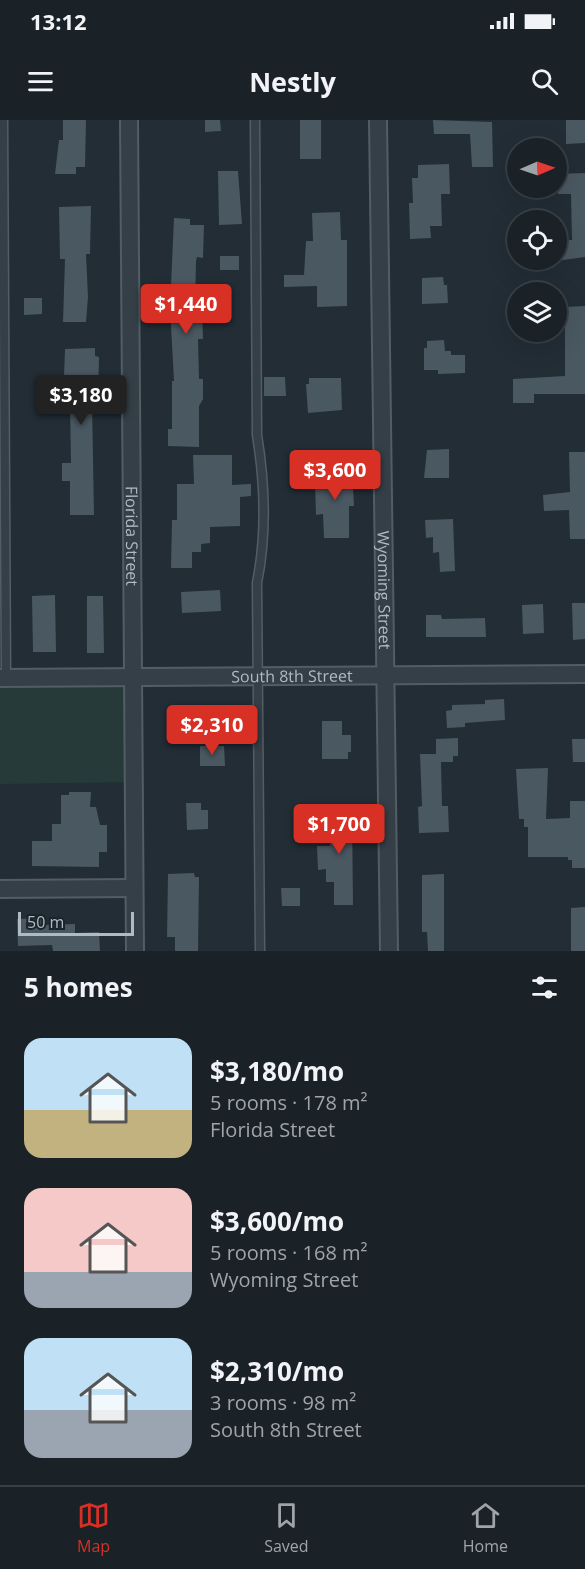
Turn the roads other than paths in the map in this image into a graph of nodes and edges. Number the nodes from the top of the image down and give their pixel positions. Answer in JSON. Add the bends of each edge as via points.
{"nodes":[{"id":1,"x":3,"y":120,"type":"edge"},
{"id":2,"x":129,"y":120,"type":"edge"},
{"id":3,"x":255,"y":120,"type":"edge"},
{"id":4,"x":378,"y":120,"type":"edge"},
{"id":5,"x":585,"y":674,"type":"edge"},
{"id":6,"x":386,"y":676,"type":"junction"},
{"id":7,"x":3,"y":678,"type":"edge"},
{"id":8,"x":258,"y":678,"type":"junction"},
{"id":9,"x":133,"y":679,"type":"junction"},
{"id":10,"x":134,"y":888,"type":"junction"},
{"id":11,"x":0,"y":890,"type":"edge"},
{"id":12,"x":135,"y":951,"type":"edge"},
{"id":13,"x":260,"y":951,"type":"edge"},
{"id":14,"x":389,"y":951,"type":"edge"}],
"edges":[{"from":1,"to":7,"type":"lane"},
{"from":2,"to":9,"type":"street","name":"Florida Street"},
{"from":3,"to":8,"type":"lane","via":[[257,435],[264,475],[264,530],[256,583]]},
{"from":4,"to":6,"type":"street","name":"Wyoming Street"},
{"from":5,"to":6,"type":"street","name":"South 8th Street"},
{"from":6,"to":8,"type":"street","name":"South 8th Street"},
{"from":6,"to":14,"type":"street","name":"Wyoming Street"},
{"from":7,"to":9,"type":"street","name":"South 8th Street"},
{"from":8,"to":9,"type":"street","name":"South 8th Street"},
{"from":8,"to":13,"type":"lane"},
{"from":9,"to":10,"type":"street","name":"Florida Street"},
{"from":10,"to":11,"type":"street"},
{"from":10,"to":12,"type":"street","name":"Florida Street"}]}
